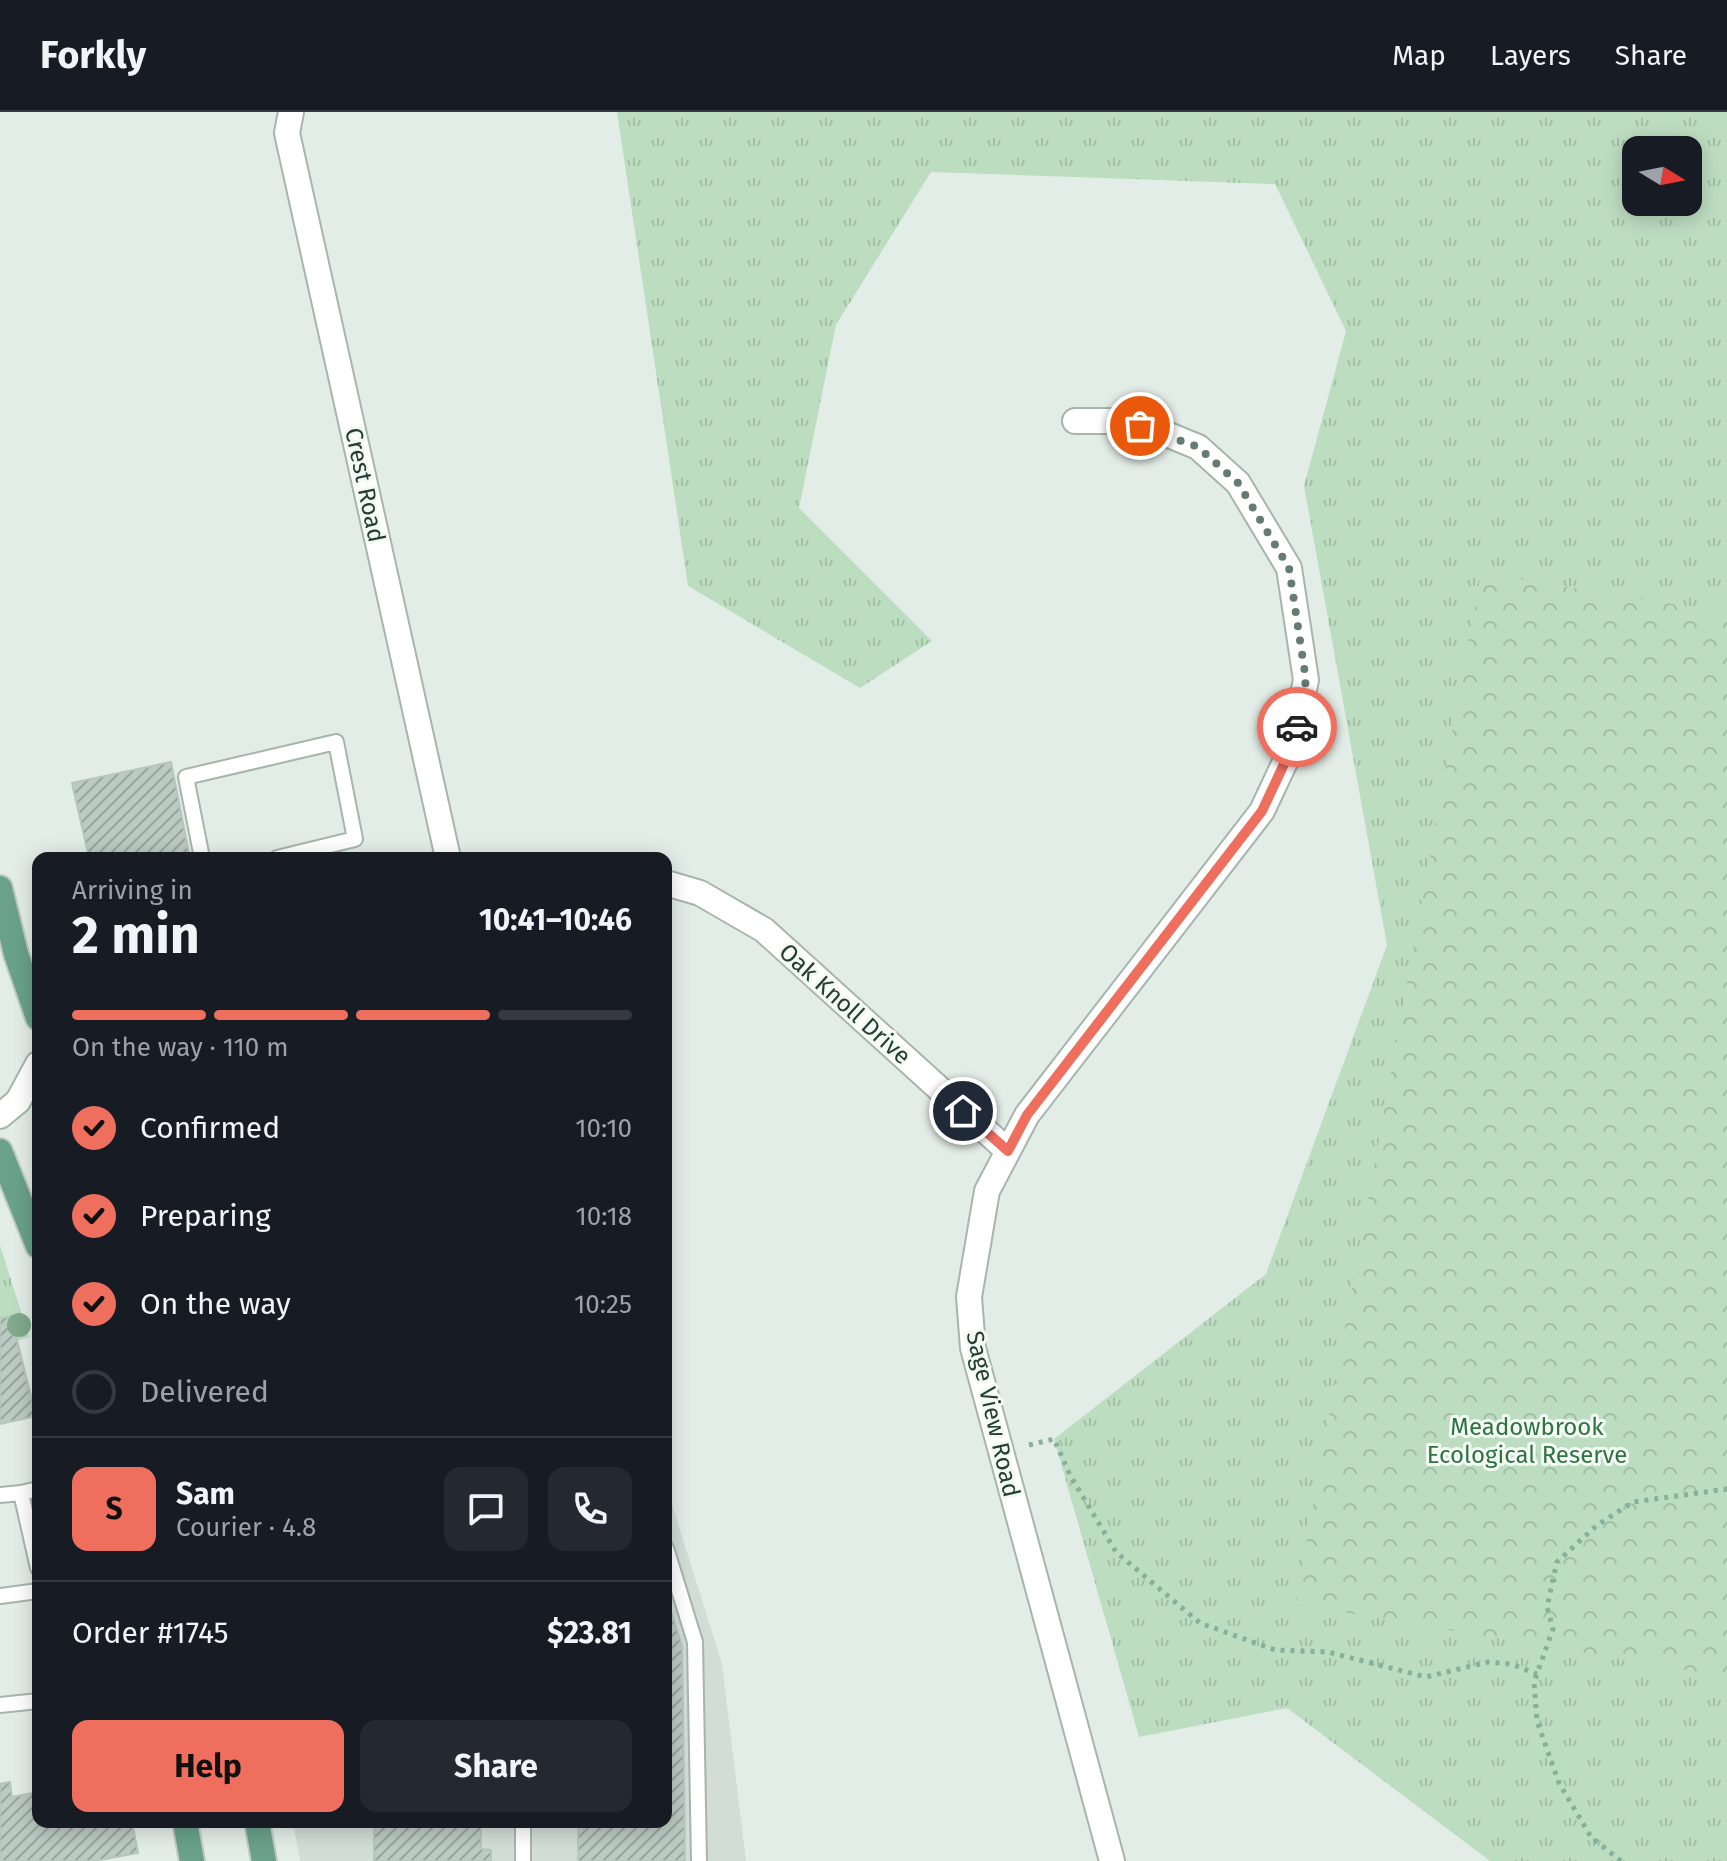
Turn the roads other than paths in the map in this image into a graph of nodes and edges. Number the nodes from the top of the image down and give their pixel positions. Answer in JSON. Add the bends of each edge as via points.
{"nodes":[{"id":1,"x":291,"y":112,"type":"edge"},
{"id":2,"x":1075,"y":421,"type":"dead end"},
{"id":3,"x":201,"y":852,"type":"edge"},
{"id":4,"x":302,"y":852,"type":"edge"},
{"id":5,"x":447,"y":852,"type":"edge"},
{"id":6,"x":672,"y":885,"type":"edge"},
{"id":7,"x":0,"y":888,"type":"edge"},
{"id":8,"x":32,"y":1001,"type":"edge"},
{"id":9,"x":32,"y":1073,"type":"edge"},
{"id":10,"x":9,"y":1109,"type":"edge"},
{"id":11,"x":0,"y":1151,"type":"edge"},
{"id":12,"x":1008,"y":1151,"type":"junction"},
{"id":13,"x":32,"y":1231,"type":"edge"},
{"id":14,"x":32,"y":1490,"type":"edge"},
{"id":15,"x":21,"y":1493,"type":"junction"},
{"id":16,"x":0,"y":1495,"type":"edge"},
{"id":17,"x":32,"y":1542,"type":"edge"},
{"id":18,"x":672,"y":1567,"type":"edge"},
{"id":19,"x":32,"y":1592,"type":"edge"},
{"id":20,"x":0,"y":1596,"type":"edge"},
{"id":21,"x":32,"y":1702,"type":"edge"},
{"id":22,"x":0,"y":1705,"type":"edge"},
{"id":23,"x":186,"y":1828,"type":"edge"},
{"id":24,"x":258,"y":1828,"type":"edge"},
{"id":25,"x":523,"y":1828,"type":"edge"},
{"id":26,"x":192,"y":1861,"type":"edge"},
{"id":27,"x":264,"y":1861,"type":"edge"},
{"id":28,"x":523,"y":1861,"type":"edge"},
{"id":29,"x":699,"y":1861,"type":"edge"},
{"id":30,"x":1112,"y":1861,"type":"edge"}],
"edges":[{"from":1,"to":5,"type":"street","name":"Crest Road","via":[[287,133]]},
{"from":2,"to":12,"type":"street","name":"Sage View Road","via":[[1122,421],[1159,431],[1198,447],[1238,483],[1289,568],[1306,680],[1292,747],[1262,811],[1027,1115]]},
{"from":3,"to":4,"type":"lane","via":[[186,777],[336,742],[355,839]]},
{"from":6,"to":12,"type":"street","name":"Oak Knoll Drive","via":[[700,893],[764,930]]},
{"from":7,"to":8,"type":"main road"},
{"from":9,"to":10,"type":"street"},
{"from":11,"to":13,"type":"main road"},
{"from":12,"to":30,"type":"street","name":"Sage View Road","via":[[987,1191],[969,1297],[973,1348]]},
{"from":14,"to":15,"type":"lane"},
{"from":15,"to":16,"type":"lane"},
{"from":15,"to":17,"type":"lane"},
{"from":18,"to":29,"type":"lane","via":[[695,1642]]},
{"from":19,"to":20,"type":"lane"},
{"from":21,"to":22,"type":"lane"},
{"from":23,"to":26,"type":"main road"},
{"from":24,"to":27,"type":"main road"},
{"from":25,"to":28,"type":"lane"}]}
